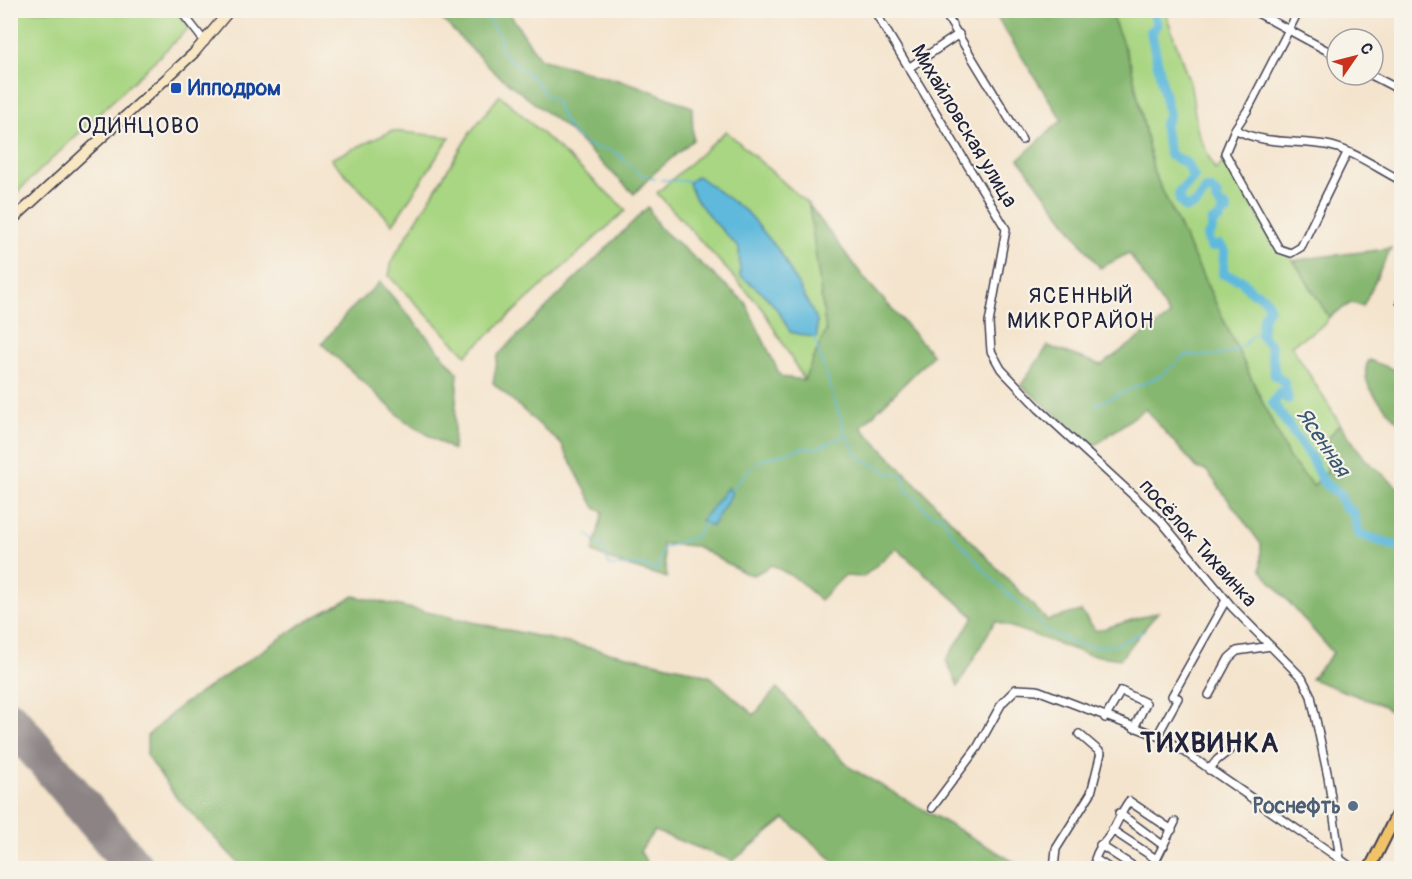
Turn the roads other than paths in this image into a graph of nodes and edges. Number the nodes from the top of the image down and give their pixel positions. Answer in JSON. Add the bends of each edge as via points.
{"nodes":[{"id":1,"x":180,"y":10,"type":"edge"},
{"id":2,"x":230,"y":10,"type":"edge"},
{"id":3,"x":874,"y":10,"type":"edge"},
{"id":4,"x":943,"y":10,"type":"edge"},
{"id":5,"x":1252,"y":10,"type":"edge"},
{"id":6,"x":1299,"y":10,"type":"edge"},
{"id":7,"x":1288,"y":29,"type":"junction"},
{"id":8,"x":959,"y":34,"type":"junction"},
{"id":9,"x":205,"y":42,"type":"junction"},
{"id":10,"x":1325,"y":49,"type":"edge"},
{"id":11,"x":910,"y":67,"type":"junction"},
{"id":12,"x":1385,"y":82,"type":"edge"},
{"id":13,"x":1401,"y":91,"type":"edge"},
{"id":14,"x":1235,"y":129,"type":"junction"},
{"id":15,"x":1022,"y":140,"type":"dead end"},
{"id":16,"x":1347,"y":153,"type":"junction"},
{"id":17,"x":1401,"y":181,"type":"edge"},
{"id":18,"x":10,"y":222,"type":"edge"},
{"id":19,"x":1006,"y":229,"type":"joint"},
{"id":20,"x":1226,"y":600,"type":"junction"},
{"id":21,"x":1271,"y":646,"type":"junction"},
{"id":22,"x":1209,"y":695,"type":"dead end"},
{"id":23,"x":1105,"y":718,"type":"junction"},
{"id":24,"x":1134,"y":728,"type":"junction"},
{"id":25,"x":1079,"y":734,"type":"dead end"},
{"id":26,"x":1157,"y":735,"type":"junction"},
{"id":27,"x":1241,"y":741,"type":"dead end"},
{"id":28,"x":1209,"y":770,"type":"junction"},
{"id":29,"x":1401,"y":804,"type":"edge"},
{"id":30,"x":932,"y":808,"type":"dead end"},
{"id":31,"x":1119,"y":813,"type":"junction"},
{"id":32,"x":1401,"y":815,"type":"edge"},
{"id":33,"x":1176,"y":822,"type":"dead end"},
{"id":34,"x":1112,"y":830,"type":"junction"},
{"id":35,"x":1172,"y":830,"type":"junction"},
{"id":36,"x":1388,"y":833,"type":"junction"},
{"id":37,"x":1100,"y":845,"type":"junction"},
{"id":38,"x":1164,"y":846,"type":"junction"},
{"id":39,"x":1156,"y":859,"type":"junction"},
{"id":40,"x":1340,"y":859,"type":"junction"},
{"id":41,"x":1054,"y":868,"type":"edge"},
{"id":42,"x":1109,"y":868,"type":"edge"},
{"id":43,"x":1136,"y":868,"type":"edge"},
{"id":44,"x":1152,"y":868,"type":"edge"},
{"id":45,"x":1352,"y":868,"type":"edge"},
{"id":46,"x":1370,"y":868,"type":"edge"}],
"edges":[{"from":1,"to":9,"type":"street"},
{"from":2,"to":9,"type":"main road"},
{"from":3,"to":11,"type":"street","name":"Михайловская улица"},
{"from":4,"to":8,"type":"street"},
{"from":5,"to":7,"type":"street"},
{"from":6,"to":7,"type":"street"},
{"from":7,"to":10,"type":"street"},
{"from":7,"to":14,"type":"street"},
{"from":8,"to":11,"type":"street"},
{"from":8,"to":15,"type":"street"},
{"from":9,"to":18,"type":"main road"},
{"from":11,"to":19,"type":"street","name":"Михайловская улица"},
{"from":12,"to":13,"type":"street"},
{"from":14,"to":16,"type":"street","via":[[1247,136],[1326,145]]},
{"from":14,"to":16,"type":"street","via":[[1225,153],[1279,249],[1291,253],[1301,247]]},
{"from":16,"to":17,"type":"street"},
{"from":19,"to":20,"type":"street","name":"посёлок Тихвинка","via":[[989,324],[991,351],[1001,369],[1161,521]]},
{"from":20,"to":21,"type":"street","name":"посёлок Тихвинка"},
{"from":20,"to":26,"type":"street","via":[[1172,696],[1178,698]]},
{"from":21,"to":22,"type":"street","via":[[1237,651]]},
{"from":21,"to":40,"type":"street","name":"посёлок Тихвинка","via":[[1302,678],[1311,696]]},
{"from":23,"to":24,"type":"street"},
{"from":23,"to":24,"type":"street","via":[[1121,691],[1146,703]]},
{"from":23,"to":30,"type":"street","via":[[1037,690],[1016,689],[1002,703],[977,748]]},
{"from":24,"to":26,"type":"street"},
{"from":25,"to":41,"type":"street","via":[[1101,753],[1091,793],[1056,849]]},
{"from":26,"to":28,"type":"street"},
{"from":27,"to":28,"type":"street"},
{"from":28,"to":40,"type":"street"},
{"from":29,"to":36,"type":"main road"},
{"from":31,"to":34,"type":"street"},
{"from":31,"to":35,"type":"street","via":[[1129,801]]},
{"from":31,"to":38,"type":"street"},
{"from":32,"to":36,"type":"main road"},
{"from":33,"to":35,"type":"street"},
{"from":34,"to":37,"type":"street"},
{"from":34,"to":39,"type":"street"},
{"from":35,"to":38,"type":"street"},
{"from":36,"to":46,"type":"main road"},
{"from":37,"to":42,"type":"street","via":[[1095,859]]},
{"from":37,"to":43,"type":"street"},
{"from":38,"to":39,"type":"street"},
{"from":39,"to":44,"type":"street"},
{"from":40,"to":45,"type":"street"}]}
